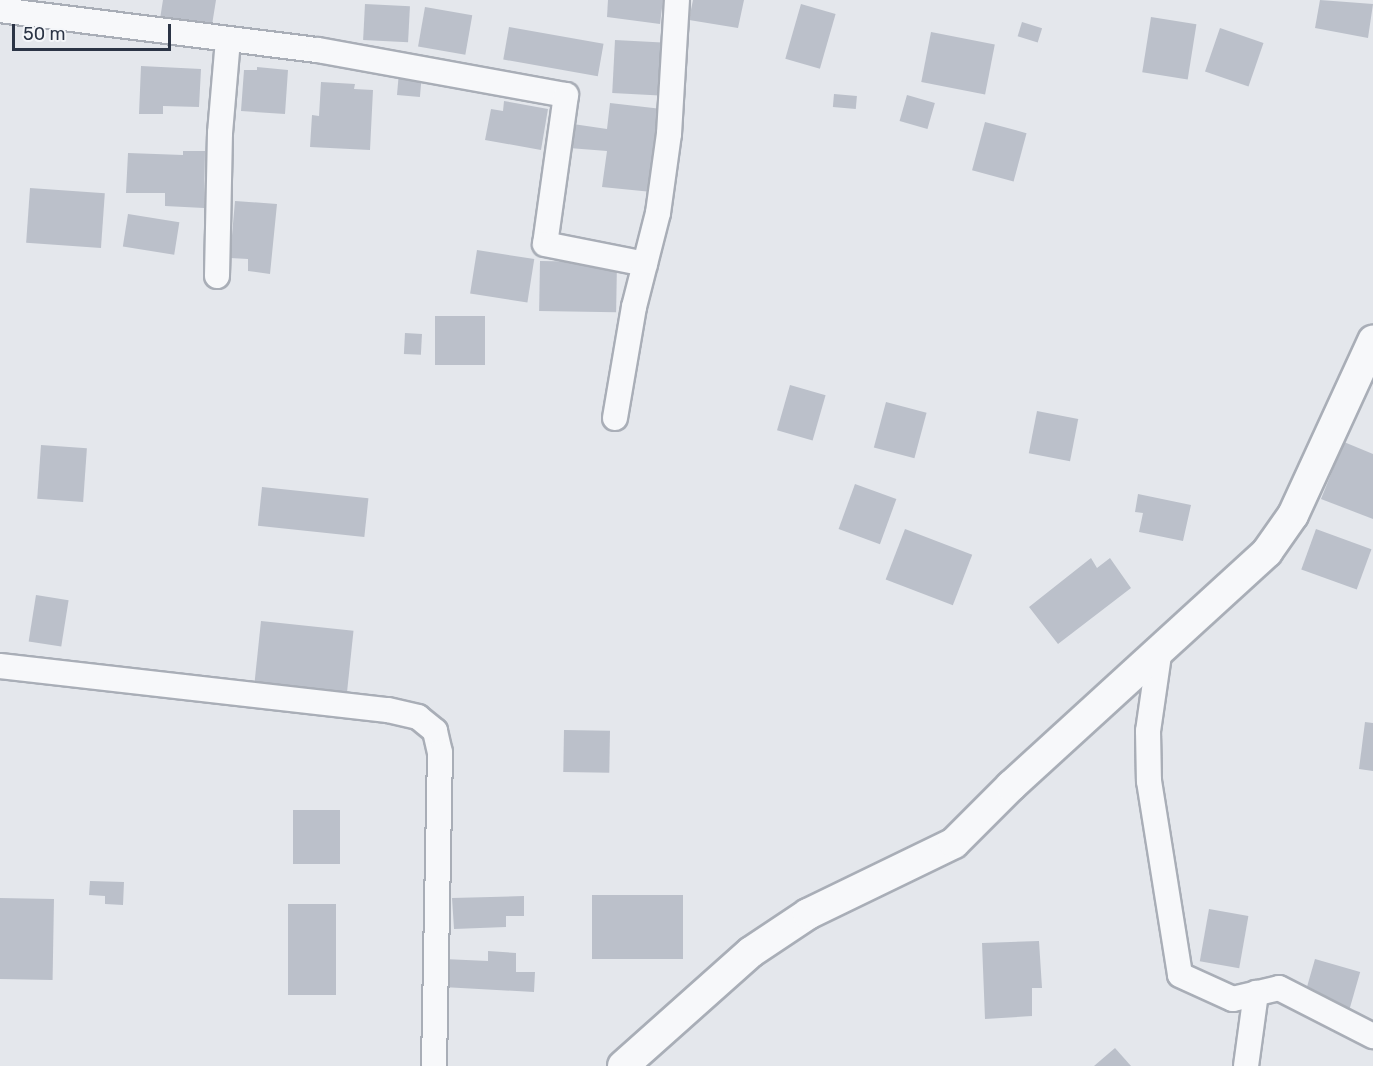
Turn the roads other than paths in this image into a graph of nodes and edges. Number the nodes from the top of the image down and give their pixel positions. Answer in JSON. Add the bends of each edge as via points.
{"nodes":[{"id":1,"x":677,"y":0,"type":"edge"},
{"id":2,"x":0,"y":10,"type":"edge"},
{"id":3,"x":228,"y":39,"type":"junction"},
{"id":4,"x":645,"y":264,"type":"junction"},
{"id":5,"x":218,"y":276,"type":"dead end"},
{"id":6,"x":1373,"y":341,"type":"edge"},
{"id":7,"x":615,"y":418,"type":"dead end"},
{"id":8,"x":1160,"y":648,"type":"junction"},
{"id":9,"x":0,"y":666,"type":"edge"},
{"id":10,"x":1256,"y":993,"type":"junction"},
{"id":11,"x":1373,"y":1036,"type":"edge"},
{"id":12,"x":434,"y":1066,"type":"edge"},
{"id":13,"x":623,"y":1066,"type":"edge"},
{"id":14,"x":1246,"y":1066,"type":"edge"}],
"edges":[{"from":1,"to":4,"type":"street","via":[[669,134],[658,213]]},
{"from":2,"to":3,"type":"street"},
{"from":3,"to":4,"type":"street","via":[[318,50],[566,95],[545,244]]},
{"from":3,"to":5,"type":"street","via":[[220,133]]},
{"from":4,"to":7,"type":"street"},
{"from":6,"to":8,"type":"street","via":[[1293,515],[1267,552]]},
{"from":8,"to":10,"type":"street","via":[[1148,731],[1149,781],[1180,975],[1233,999]]},
{"from":8,"to":13,"type":"street","via":[[954,843],[808,914],[751,952]]},
{"from":9,"to":12,"type":"street","via":[[388,710],[418,717],[435,731],[440,752]]},
{"from":10,"to":11,"type":"street","via":[[1279,988]]},
{"from":10,"to":14,"type":"street"}]}
